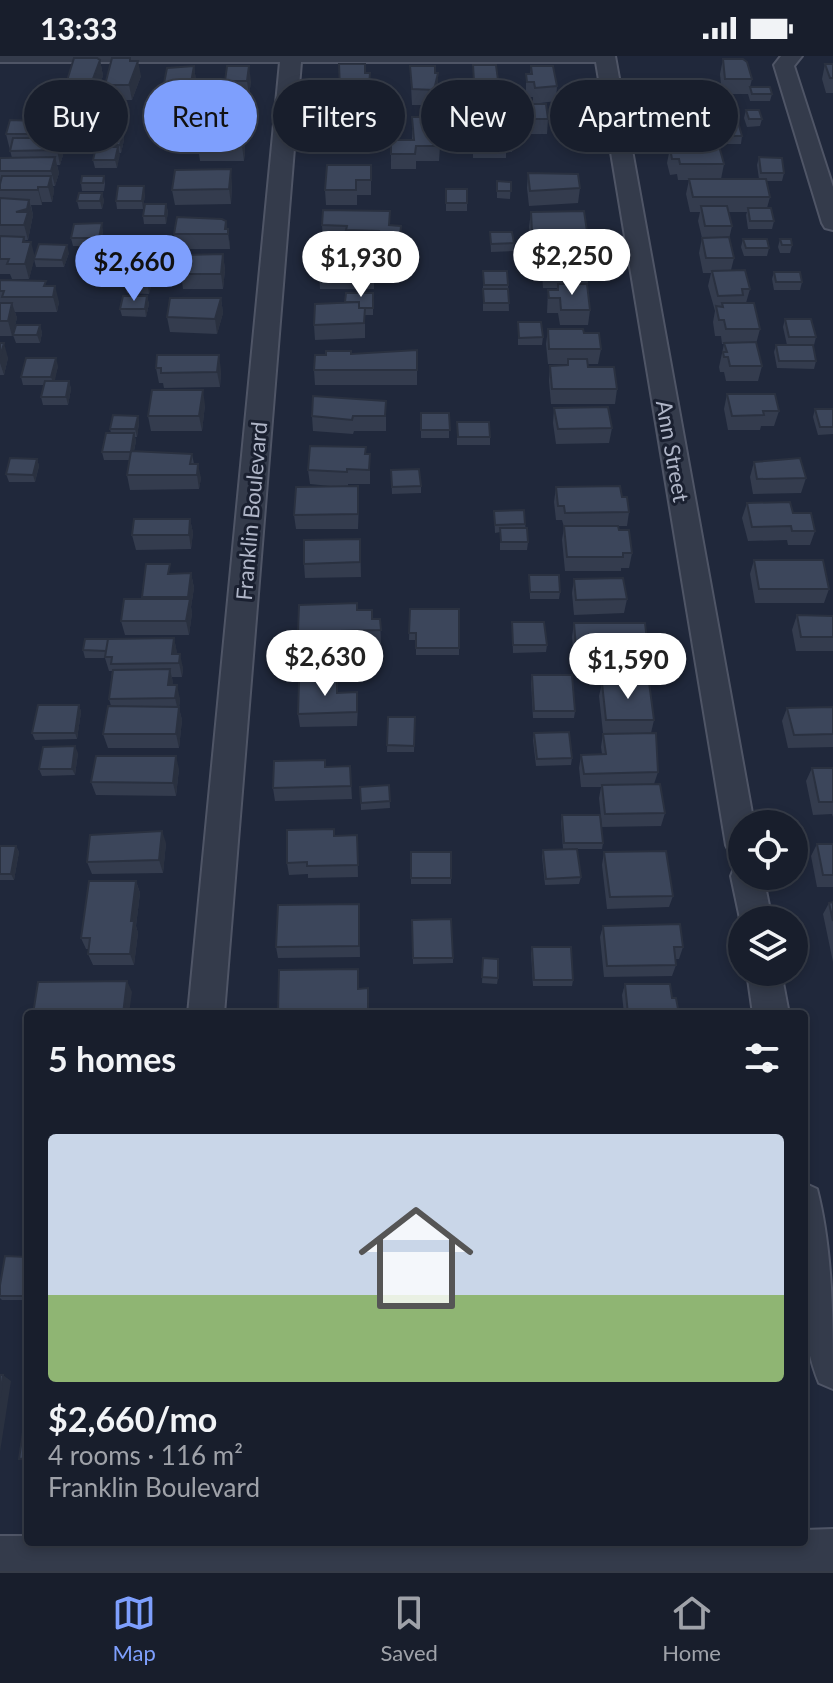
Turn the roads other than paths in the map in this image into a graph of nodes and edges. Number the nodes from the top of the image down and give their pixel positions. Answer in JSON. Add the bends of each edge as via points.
{"nodes":[{"id":1,"x":0,"y":56,"type":"edge"},
{"id":2,"x":291,"y":56,"type":"edge"},
{"id":3,"x":305,"y":56,"type":"edge"},
{"id":4,"x":603,"y":56,"type":"edge"},
{"id":5,"x":792,"y":56,"type":"edge"},
{"id":6,"x":833,"y":223,"type":"edge"},
{"id":7,"x":736,"y":810,"type":"edge"},
{"id":8,"x":766,"y":986,"type":"edge"},
{"id":9,"x":206,"y":1010,"type":"edge"},
{"id":10,"x":770,"y":1010,"type":"edge"},
{"id":11,"x":808,"y":1225,"type":"edge"},
{"id":12,"x":833,"y":1369,"type":"edge"},
{"id":13,"x":833,"y":1551,"type":"edge"},
{"id":14,"x":159,"y":1557,"type":"edge"},
{"id":15,"x":0,"y":1558,"type":"edge"}],
"edges":[{"from":1,"to":2,"type":"street"},
{"from":2,"to":3,"type":"street"},
{"from":2,"to":9,"type":"street","name":"Franklin Boulevard"},
{"from":3,"to":4,"type":"street"},
{"from":4,"to":7,"type":"street","name":"Ann Street"},
{"from":5,"to":6,"type":"street","via":[[784,65]]},
{"from":8,"to":10,"type":"street"},
{"from":11,"to":12,"type":"street"},
{"from":13,"to":14,"type":"street"},
{"from":14,"to":15,"type":"street"}]}
